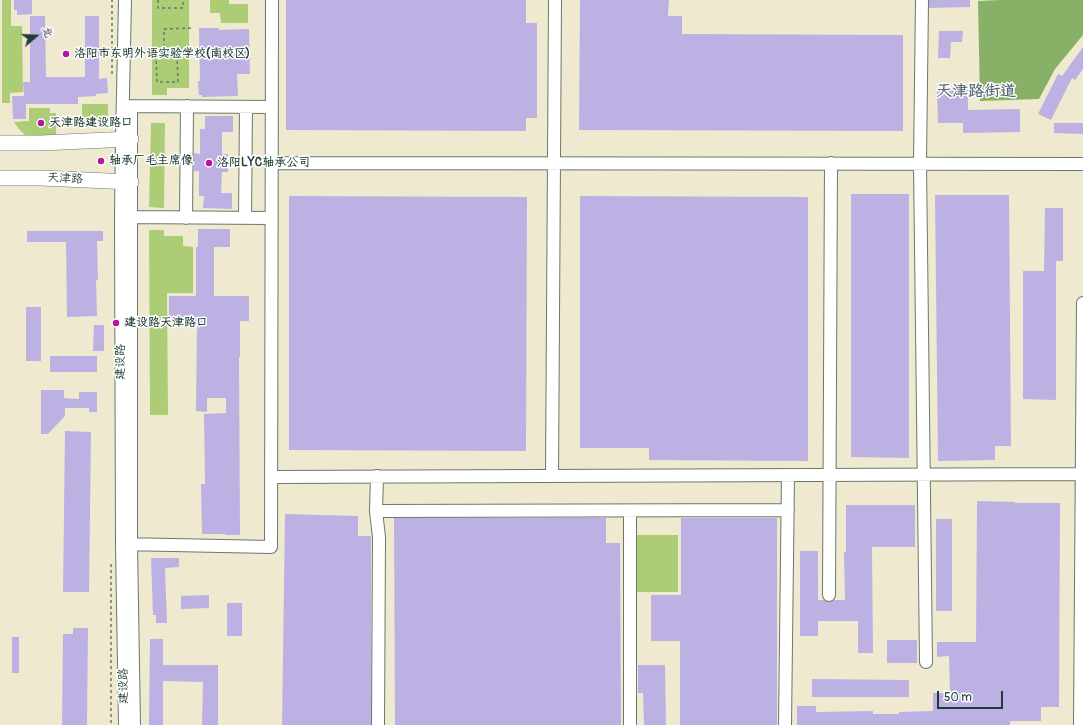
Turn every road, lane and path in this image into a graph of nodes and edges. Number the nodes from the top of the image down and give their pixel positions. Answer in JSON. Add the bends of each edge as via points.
{"nodes":[{"id":1,"x":112,"y":0,"type":"edge"},
{"id":2,"x":125,"y":0,"type":"edge"},
{"id":3,"x":134,"y":0,"type":"edge"},
{"id":4,"x":158,"y":0,"type":"edge"},
{"id":5,"x":183,"y":0,"type":"edge"},
{"id":6,"x":272,"y":0,"type":"edge"},
{"id":7,"x":555,"y":0,"type":"edge"},
{"id":8,"x":922,"y":0,"type":"edge"},
{"id":9,"x":193,"y":28,"type":"dead end"},
{"id":10,"x":164,"y":57,"type":"junction"},
{"id":11,"x":112,"y":77,"type":"dead end"},
{"id":12,"x":127,"y":106,"type":"junction"},
{"id":13,"x":188,"y":106,"type":"junction"},
{"id":14,"x":246,"y":107,"type":"junction"},
{"id":15,"x":272,"y":107,"type":"junction"},
{"id":16,"x":126,"y":140,"type":"junction"},
{"id":17,"x":0,"y":143,"type":"edge"},
{"id":18,"x":271,"y":163,"type":"junction"},
{"id":19,"x":554,"y":163,"type":"junction"},
{"id":20,"x":831,"y":163,"type":"junction"},
{"id":21,"x":920,"y":164,"type":"junction"},
{"id":22,"x":1083,"y":164,"type":"edge"},
{"id":23,"x":0,"y":178,"type":"edge"},
{"id":24,"x":126,"y":181,"type":"junction"},
{"id":25,"x":126,"y":217,"type":"junction"},
{"id":26,"x":186,"y":218,"type":"junction"},
{"id":27,"x":245,"y":218,"type":"junction"},
{"id":28,"x":271,"y":218,"type":"junction"},
{"id":29,"x":1083,"y":303,"type":"edge"},
{"id":30,"x":1082,"y":474,"type":"edge"},
{"id":31,"x":788,"y":475,"type":"junction"},
{"id":32,"x":829,"y":475,"type":"junction"},
{"id":33,"x":924,"y":475,"type":"junction"},
{"id":34,"x":377,"y":476,"type":"junction"},
{"id":35,"x":552,"y":476,"type":"junction"},
{"id":36,"x":271,"y":477,"type":"junction"},
{"id":37,"x":788,"y":510,"type":"junction"},
{"id":38,"x":376,"y":511,"type":"junction"},
{"id":39,"x":630,"y":511,"type":"junction"},
{"id":40,"x":126,"y":544,"type":"junction"},
{"id":41,"x":829,"y":595,"type":"dead end"},
{"id":42,"x":926,"y":662,"type":"dead end"},
{"id":43,"x":125,"y":725,"type":"edge"},
{"id":44,"x":134,"y":725,"type":"edge"},
{"id":45,"x":378,"y":725,"type":"edge"},
{"id":46,"x":630,"y":725,"type":"edge"},
{"id":47,"x":785,"y":725,"type":"edge"},
{"id":48,"x":1080,"y":725,"type":"edge"}],
"edges":[{"from":1,"to":11,"type":"path"},
{"from":2,"to":12,"type":"street","name":"建设路"},
{"from":3,"to":12,"type":"street","name":"建设路"},
{"from":4,"to":5,"type":"path","via":[[158,8],[183,8]]},
{"from":6,"to":15,"type":"street"},
{"from":7,"to":19,"type":"street"},
{"from":8,"to":21,"type":"street"},
{"from":9,"to":10,"type":"path","via":[[164,29]]},
{"from":10,"to":10,"type":"path","via":[[177,57],[178,82],[157,82],[156,57]]},
{"from":12,"to":13,"type":"street"},
{"from":12,"to":16,"type":"street","name":"建设路"},
{"from":13,"to":14,"type":"street"},
{"from":13,"to":26,"type":"street"},
{"from":14,"to":15,"type":"street"},
{"from":14,"to":27,"type":"street"},
{"from":15,"to":18,"type":"street"},
{"from":16,"to":17,"type":"main road"},
{"from":16,"to":24,"type":"street","name":"建设路"},
{"from":18,"to":19,"type":"street"},
{"from":18,"to":28,"type":"street"},
{"from":19,"to":20,"type":"street"},
{"from":19,"to":35,"type":"street"},
{"from":20,"to":21,"type":"street"},
{"from":20,"to":32,"type":"street"},
{"from":21,"to":22,"type":"street"},
{"from":21,"to":33,"type":"street"},
{"from":23,"to":24,"type":"main road","name":"天津路"},
{"from":24,"to":25,"type":"street","name":"建设路"},
{"from":25,"to":26,"type":"street"},
{"from":25,"to":40,"type":"street","name":"建设路"},
{"from":26,"to":27,"type":"street"},
{"from":27,"to":28,"type":"street"},
{"from":28,"to":36,"type":"street"},
{"from":29,"to":30,"type":"street"},
{"from":30,"to":33,"type":"street"},
{"from":30,"to":48,"type":"street"},
{"from":31,"to":32,"type":"street"},
{"from":31,"to":35,"type":"street"},
{"from":31,"to":37,"type":"street"},
{"from":32,"to":33,"type":"street"},
{"from":32,"to":41,"type":"street"},
{"from":33,"to":42,"type":"street"},
{"from":34,"to":35,"type":"street"},
{"from":34,"to":36,"type":"street"},
{"from":34,"to":38,"type":"street"},
{"from":36,"to":40,"type":"street","via":[[271,547]]},
{"from":37,"to":39,"type":"street"},
{"from":37,"to":47,"type":"street"},
{"from":38,"to":39,"type":"street"},
{"from":38,"to":45,"type":"street","via":[[379,537]]},
{"from":39,"to":46,"type":"street"},
{"from":40,"to":43,"type":"street","name":"建设路"},
{"from":40,"to":44,"type":"street","name":"建设路"}]}
